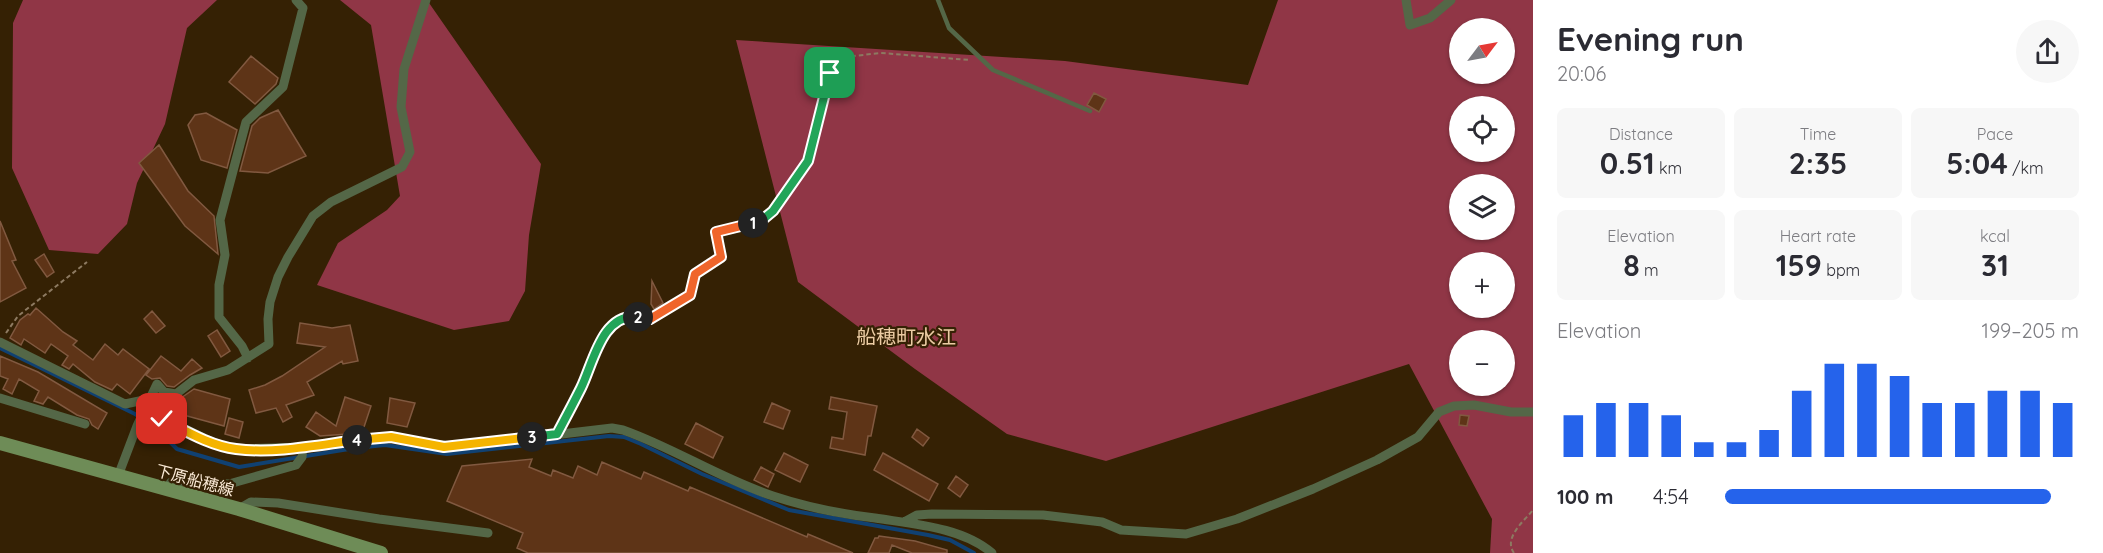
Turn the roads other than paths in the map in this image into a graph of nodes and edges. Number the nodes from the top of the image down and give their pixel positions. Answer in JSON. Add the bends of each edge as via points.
{"nodes":[{"id":1,"x":296,"y":0,"type":"edge"},
{"id":2,"x":426,"y":0,"type":"edge"},
{"id":3,"x":938,"y":0,"type":"edge"},
{"id":4,"x":1406,"y":0,"type":"edge"},
{"id":5,"x":1451,"y":0,"type":"edge"},
{"id":6,"x":1090,"y":111,"type":"dead end"},
{"id":7,"x":761,"y":221,"type":"road end"},
{"id":8,"x":0,"y":341,"type":"edge"},
{"id":9,"x":248,"y":358,"type":"junction"},
{"id":10,"x":164,"y":392,"type":"junction"},
{"id":11,"x":0,"y":398,"type":"edge"},
{"id":12,"x":151,"y":405,"type":"junction"},
{"id":13,"x":1533,"y":412,"type":"edge"},
{"id":14,"x":85,"y":424,"type":"dead end"},
{"id":15,"x":557,"y":434,"type":"junction"},
{"id":16,"x":0,"y":443,"type":"edge"},
{"id":17,"x":303,"y":452,"type":"junction"},
{"id":18,"x":118,"y":477,"type":"junction"},
{"id":19,"x":166,"y":490,"type":"junction"},
{"id":20,"x":239,"y":509,"type":"junction"},
{"id":21,"x":906,"y":521,"type":"junction"},
{"id":22,"x":488,"y":533,"type":"dead end"},
{"id":23,"x":381,"y":553,"type":"edge"},
{"id":24,"x":992,"y":553,"type":"edge"}],
"edges":[{"from":1,"to":9,"type":"street","via":[[303,8],[283,87],[246,122],[220,220],[225,255],[219,285],[219,317]]},
{"from":2,"to":9,"type":"street","via":[[404,69],[401,107],[410,152],[402,167],[331,202],[313,216],[278,277],[270,302],[269,344]]},
{"from":3,"to":6,"type":"lane","via":[[949,28],[993,70]]},
{"from":4,"to":5,"type":"street","via":[[1410,25],[1430,18]]},
{"from":7,"to":15,"type":"street","via":[[716,232],[721,257],[695,274],[690,295],[650,319],[628,316],[613,324],[599,343]]},
{"from":8,"to":12,"type":"street","via":[[125,404]]},
{"from":9,"to":10,"type":"street","via":[[228,370],[194,380],[177,394]]},
{"from":10,"to":12,"type":"street"},
{"from":10,"to":18,"type":"street","via":[[157,384],[136,426]]},
{"from":11,"to":14,"type":"street"},
{"from":12,"to":17,"type":"street","via":[[162,419],[221,446]]},
{"from":13,"to":21,"type":"street","via":[[1454,406],[1439,412],[1418,437],[1377,460],[1237,519],[1185,534],[1120,530],[1102,522],[1043,515],[932,514]]},
{"from":15,"to":17,"type":"street","via":[[444,447],[391,437]]},
{"from":15,"to":21,"type":"street","via":[[623,430],[772,495],[834,511]]},
{"from":16,"to":18,"type":"main road","name":"下原船穂線"},
{"from":17,"to":19,"type":"street","via":[[296,465],[229,484],[175,481]]},
{"from":18,"to":19,"type":"main road","name":"下原船穂線"},
{"from":19,"to":20,"type":"main road","name":"下原船穂線"},
{"from":20,"to":22,"type":"street","via":[[251,502],[278,503]]},
{"from":20,"to":23,"type":"main road","name":"下原船穂線"},
{"from":21,"to":24,"type":"street","via":[[964,537]]}]}
